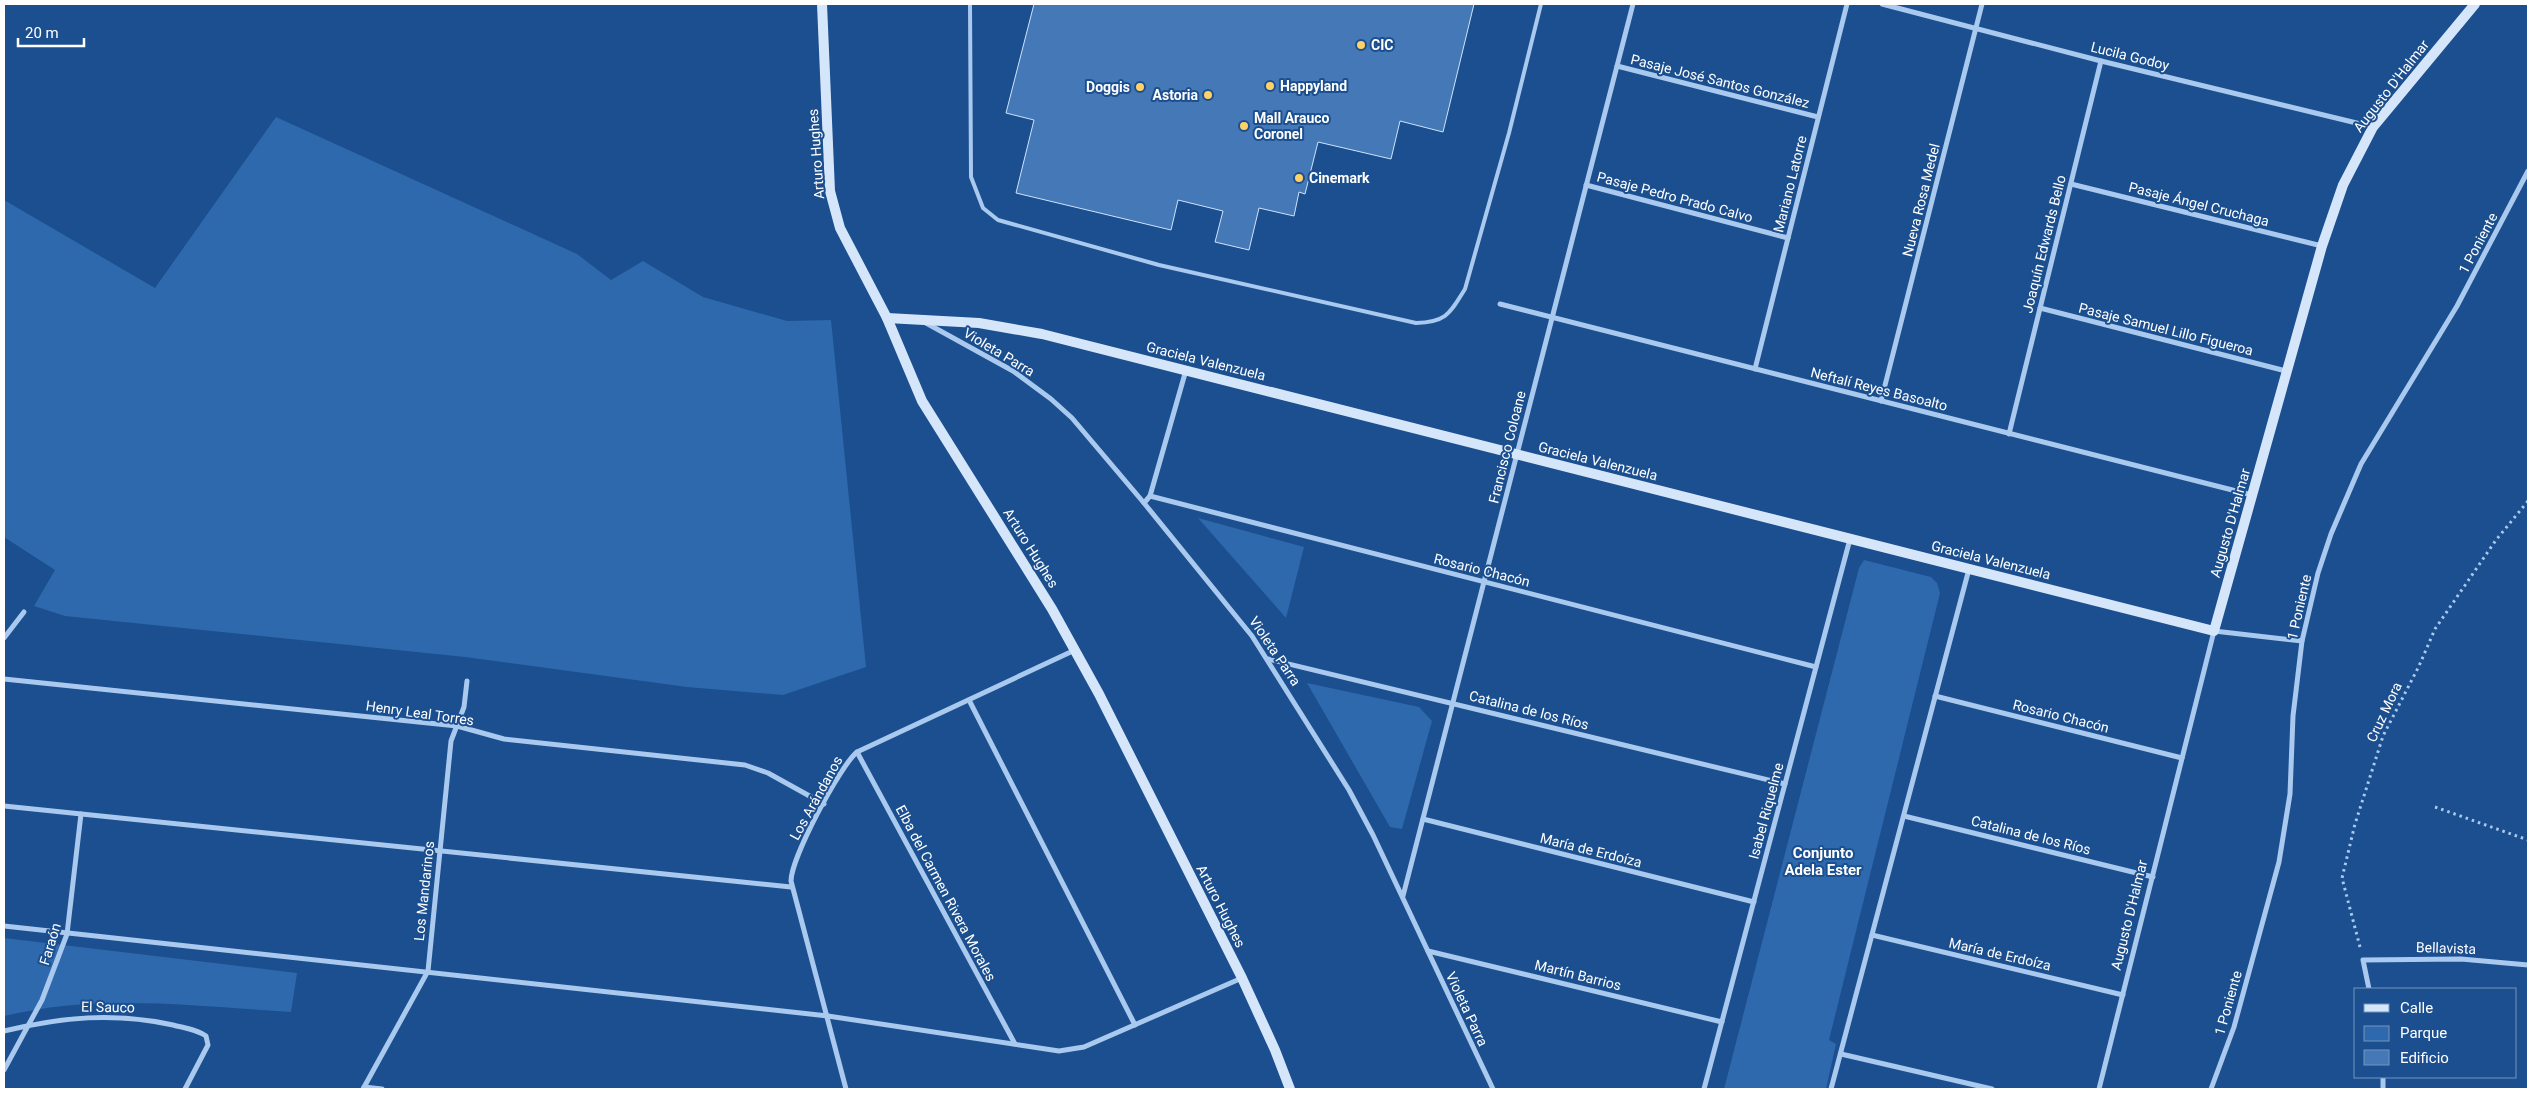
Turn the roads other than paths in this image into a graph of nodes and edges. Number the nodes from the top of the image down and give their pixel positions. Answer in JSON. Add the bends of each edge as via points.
{"nodes":[{"id":1,"x":822,"y":4,"type":"edge"},
{"id":2,"x":970,"y":4,"type":"edge"},
{"id":3,"x":1541,"y":4,"type":"edge"},
{"id":4,"x":1632,"y":4,"type":"edge"},
{"id":5,"x":1847,"y":4,"type":"edge"},
{"id":6,"x":1882,"y":4,"type":"edge"},
{"id":7,"x":1982,"y":4,"type":"edge"},
{"id":8,"x":2475,"y":4,"type":"edge"},
{"id":9,"x":1976,"y":28,"type":"junction"},
{"id":10,"x":2101,"y":61,"type":"junction"},
{"id":11,"x":1617,"y":66,"type":"junction"},
{"id":12,"x":1818,"y":118,"type":"junction"},
{"id":13,"x":2373,"y":127,"type":"junction"},
{"id":14,"x":2528,"y":171,"type":"edge"},
{"id":15,"x":1586,"y":184,"type":"junction"},
{"id":16,"x":2070,"y":184,"type":"junction"},
{"id":17,"x":1788,"y":238,"type":"junction"},
{"id":18,"x":2322,"y":246,"type":"junction"},
{"id":19,"x":1500,"y":304,"type":"dead end"},
{"id":20,"x":2040,"y":308,"type":"junction"},
{"id":21,"x":887,"y":318,"type":"junction"},
{"id":22,"x":1552,"y":318,"type":"junction"},
{"id":23,"x":921,"y":320,"type":"junction"},
{"id":24,"x":1755,"y":369,"type":"junction"},
{"id":25,"x":1186,"y":370,"type":"junction"},
{"id":26,"x":2287,"y":372,"type":"junction"},
{"id":27,"x":1881,"y":401,"type":"junction"},
{"id":28,"x":2009,"y":434,"type":"junction"},
{"id":29,"x":1517,"y":454,"type":"junction"},
{"id":30,"x":1150,"y":496,"type":"junction"},
{"id":31,"x":2252,"y":496,"type":"junction"},
{"id":32,"x":1144,"y":503,"type":"junction"},
{"id":33,"x":1850,"y":539,"type":"junction"},
{"id":34,"x":1968,"y":569,"type":"junction"},
{"id":35,"x":1484,"y":582,"type":"junction"},
{"id":36,"x":24,"y":612,"type":"dead end"},
{"id":37,"x":2214,"y":631,"type":"junction"},
{"id":38,"x":4,"y":638,"type":"edge"},
{"id":39,"x":2302,"y":640,"type":"junction"},
{"id":40,"x":1075,"y":650,"type":"junction"},
{"id":41,"x":1268,"y":659,"type":"junction"},
{"id":42,"x":1816,"y":667,"type":"junction"},
{"id":43,"x":4,"y":679,"type":"edge"},
{"id":44,"x":467,"y":681,"type":"dead end"},
{"id":45,"x":1935,"y":696,"type":"junction"},
{"id":46,"x":969,"y":700,"type":"junction"},
{"id":47,"x":1453,"y":703,"type":"junction"},
{"id":48,"x":457,"y":726,"type":"junction"},
{"id":49,"x":857,"y":752,"type":"junction"},
{"id":50,"x":2182,"y":758,"type":"junction"},
{"id":51,"x":1785,"y":784,"type":"junction"},
{"id":52,"x":824,"y":804,"type":"junction"},
{"id":53,"x":4,"y":806,"type":"edge"},
{"id":54,"x":81,"y":814,"type":"junction"},
{"id":55,"x":1904,"y":816,"type":"junction"},
{"id":56,"x":1423,"y":819,"type":"junction"},
{"id":57,"x":440,"y":851,"type":"junction"},
{"id":58,"x":2152,"y":877,"type":"junction"},
{"id":59,"x":791,"y":886,"type":"junction"},
{"id":60,"x":1403,"y":897,"type":"junction"},
{"id":61,"x":1754,"y":902,"type":"junction"},
{"id":62,"x":4,"y":926,"type":"edge"},
{"id":63,"x":67,"y":934,"type":"junction"},
{"id":64,"x":1872,"y":935,"type":"junction"},
{"id":65,"x":1428,"y":951,"type":"junction"},
{"id":66,"x":2528,"y":965,"type":"edge"},
{"id":67,"x":428,"y":972,"type":"junction"},
{"id":68,"x":1242,"y":978,"type":"junction"},
{"id":69,"x":2369,"y":988,"type":"edge"},
{"id":70,"x":2123,"y":995,"type":"junction"},
{"id":71,"x":828,"y":1016,"type":"junction"},
{"id":72,"x":1722,"y":1022,"type":"junction"},
{"id":73,"x":1135,"y":1025,"type":"junction"},
{"id":74,"x":27,"y":1026,"type":"junction"},
{"id":75,"x":4,"y":1031,"type":"edge"},
{"id":76,"x":1015,"y":1044,"type":"junction"},
{"id":77,"x":1841,"y":1054,"type":"junction"},
{"id":78,"x":4,"y":1070,"type":"edge"},
{"id":79,"x":363,"y":1088,"type":"edge"},
{"id":80,"x":185,"y":1089,"type":"edge"},
{"id":81,"x":382,"y":1089,"type":"edge"},
{"id":82,"x":846,"y":1089,"type":"edge"},
{"id":83,"x":1290,"y":1089,"type":"edge"},
{"id":84,"x":1492,"y":1089,"type":"edge"},
{"id":85,"x":1704,"y":1089,"type":"edge"},
{"id":86,"x":1832,"y":1089,"type":"edge"},
{"id":87,"x":1992,"y":1089,"type":"edge"},
{"id":88,"x":2099,"y":1089,"type":"edge"},
{"id":89,"x":2211,"y":1089,"type":"edge"}],
"edges":[{"from":1,"to":21,"type":"street","name":"Arturo Hughes","via":[[830,192],[846,242]]},
{"from":2,"to":3,"type":"lane","via":[[971,177],[983,208],[998,220],[1159,265],[1416,323],[1436,322],[1452,311],[1465,289]]},
{"from":4,"to":11,"type":"street","name":"Francisco Coloane"},
{"from":5,"to":12,"type":"street","name":"Mariano Latorre"},
{"from":6,"to":9,"type":"street","name":"Lucila Godoy"},
{"from":7,"to":9,"type":"street","name":"Nueva Rosa Medel"},
{"from":8,"to":13,"type":"street","name":"Augusto D'Halmar"},
{"from":9,"to":10,"type":"street","name":"Lucila Godoy"},
{"from":9,"to":27,"type":"street","name":"Nueva Rosa Medel"},
{"from":10,"to":13,"type":"street","name":"Lucila Godoy"},
{"from":10,"to":16,"type":"street","name":"Joaquín Edwards Bello"},
{"from":11,"to":12,"type":"street","name":"Pasaje José Santos González"},
{"from":11,"to":15,"type":"street","name":"Francisco Coloane"},
{"from":12,"to":17,"type":"street","name":"Mariano Latorre"},
{"from":13,"to":18,"type":"street","name":"Augusto D'Halmar","via":[[2343,185]]},
{"from":14,"to":39,"type":"street","name":"1 Poniente","via":[[2457,306],[2375,441],[2346,496],[2318,573]]},
{"from":15,"to":17,"type":"street","name":"Pasaje Pedro Prado Calvo"},
{"from":15,"to":22,"type":"street","name":"Francisco Coloane"},
{"from":16,"to":18,"type":"street","name":"Pasaje Ángel Cruchaga"},
{"from":16,"to":20,"type":"street","name":"Joaquín Edwards Bello"},
{"from":17,"to":24,"type":"street","name":"Mariano Latorre"},
{"from":18,"to":26,"type":"street","name":"Augusto D'Halmar"},
{"from":19,"to":22,"type":"street","name":"Neftalí Reyes Basoalto"},
{"from":20,"to":26,"type":"street","name":"Pasaje Samuel Lillo Figueroa"},
{"from":20,"to":28,"type":"street","name":"Joaquín Edwards Bello"},
{"from":21,"to":23,"type":"street","name":"Graciela Valenzuela"},
{"from":21,"to":40,"type":"street","name":"Arturo Hughes","via":[[922,401],[1022,558]]},
{"from":22,"to":24,"type":"street","name":"Neftalí Reyes Basoalto"},
{"from":22,"to":29,"type":"street","name":"Francisco Coloane"},
{"from":23,"to":25,"type":"street","name":"Graciela Valenzuela","via":[[1018,329]]},
{"from":23,"to":32,"type":"street","name":"Violeta Parra","via":[[1013,371],[1051,399],[1088,435]]},
{"from":24,"to":27,"type":"street","name":"Neftalí Reyes Basoalto"},
{"from":25,"to":29,"type":"street","name":"Graciela Valenzuela"},
{"from":25,"to":30,"type":"street"},
{"from":26,"to":31,"type":"street","name":"Augusto D'Halmar"},
{"from":27,"to":28,"type":"street","name":"Neftalí Reyes Basoalto"},
{"from":28,"to":31,"type":"street","name":"Neftalí Reyes Basoalto"},
{"from":29,"to":33,"type":"street","name":"Graciela Valenzuela"},
{"from":29,"to":35,"type":"street","name":"Francisco Coloane"},
{"from":30,"to":32,"type":"street"},
{"from":30,"to":35,"type":"street","name":"Rosario Chacón"},
{"from":31,"to":37,"type":"street","name":"Augusto D'Halmar"},
{"from":32,"to":41,"type":"street","name":"Violeta Parra","via":[[1234,612]]},
{"from":33,"to":34,"type":"street","name":"Graciela Valenzuela"},
{"from":33,"to":42,"type":"street","name":"Isabel Riquelme"},
{"from":34,"to":37,"type":"street","name":"Graciela Valenzuela"},
{"from":34,"to":45,"type":"street"},
{"from":35,"to":42,"type":"street","name":"Rosario Chacón"},
{"from":35,"to":47,"type":"street","name":"Francisco Coloane"},
{"from":36,"to":38,"type":"street"},
{"from":37,"to":39,"type":"street","name":"Graciela Valenzuela"},
{"from":37,"to":50,"type":"street","name":"Augusto D'Halmar"},
{"from":39,"to":89,"type":"street","name":"1 Poniente","via":[[2293,716],[2286,828],[2234,1027]]},
{"from":40,"to":46,"type":"street","name":"Los Arándanos"},
{"from":40,"to":68,"type":"street","name":"Arturo Hughes"},
{"from":41,"to":47,"type":"street","name":"Catalina de los Ríos"},
{"from":41,"to":60,"type":"street","name":"Violeta Parra","via":[[1349,790]]},
{"from":42,"to":51,"type":"street","name":"Isabel Riquelme"},
{"from":43,"to":48,"type":"street","name":"Henry Leal Torres"},
{"from":44,"to":48,"type":"street","name":"Los Mandarinos","via":[[464,707]]},
{"from":45,"to":50,"type":"street","name":"Rosario Chacón"},
{"from":45,"to":55,"type":"street"},
{"from":46,"to":49,"type":"street","name":"Los Arándanos"},
{"from":46,"to":73,"type":"street"},
{"from":47,"to":51,"type":"street","name":"Catalina de los Ríos"},
{"from":47,"to":56,"type":"street","name":"Francisco Coloane"},
{"from":48,"to":52,"type":"street","name":"Henry Leal Torres","via":[[504,739],[745,765],[768,773]]},
{"from":48,"to":57,"type":"street","name":"Los Mandarinos","via":[[451,741]]},
{"from":49,"to":52,"type":"street","name":"Los Arándanos","via":[[844,766]]},
{"from":49,"to":76,"type":"street","name":"Elba del Carmen Rivera Morales"},
{"from":50,"to":58,"type":"street","name":"Augusto D'Halmar"},
{"from":51,"to":61,"type":"street","name":"Isabel Riquelme"},
{"from":52,"to":59,"type":"street","name":"Los Arándanos","via":[[795,861]]},
{"from":53,"to":54,"type":"street"},
{"from":54,"to":57,"type":"street"},
{"from":54,"to":63,"type":"street","name":"Faraón"},
{"from":55,"to":58,"type":"street","name":"Catalina de los Ríos"},
{"from":55,"to":64,"type":"street"},
{"from":56,"to":60,"type":"street","name":"Francisco Coloane"},
{"from":56,"to":61,"type":"street","name":"María de Erdoíza"},
{"from":57,"to":59,"type":"street"},
{"from":57,"to":67,"type":"street","name":"Los Mandarinos"},
{"from":58,"to":70,"type":"street","name":"Augusto D'Halmar"},
{"from":59,"to":71,"type":"street","name":"Los Arándanos"},
{"from":60,"to":65,"type":"street","name":"Violeta Parra"},
{"from":61,"to":72,"type":"street","name":"Isabel Riquelme"},
{"from":62,"to":63,"type":"street"},
{"from":63,"to":67,"type":"street"},
{"from":63,"to":74,"type":"street","name":"Faraón","via":[[51,980]]},
{"from":64,"to":70,"type":"street","name":"María de Erdoíza"},
{"from":64,"to":77,"type":"street"},
{"from":65,"to":72,"type":"street","name":"Martín Barrios"},
{"from":65,"to":84,"type":"street","name":"Violeta Parra"},
{"from":66,"to":69,"type":"street","name":"Bellavista","via":[[2461,959],[2363,960]]},
{"from":67,"to":71,"type":"street"},
{"from":67,"to":79,"type":"street","name":"Los Mandarinos"},
{"from":68,"to":73,"type":"street"},
{"from":68,"to":83,"type":"street","name":"Arturo Hughes"},
{"from":70,"to":88,"type":"street","name":"Augusto D'Halmar"},
{"from":71,"to":76,"type":"street"},
{"from":71,"to":82,"type":"street","name":"Los Arándanos"},
{"from":72,"to":85,"type":"street","name":"Isabel Riquelme"},
{"from":73,"to":76,"type":"street","via":[[1067,1051]]},
{"from":74,"to":75,"type":"street","name":"El Sauco"},
{"from":74,"to":78,"type":"street","name":"Faraón"},
{"from":74,"to":80,"type":"street","name":"El Sauco","via":[[80,1018],[135,1018],[195,1030],[208,1040]]},
{"from":77,"to":86,"type":"street"},
{"from":77,"to":87,"type":"street"},
{"from":79,"to":81,"type":"street"}]}
